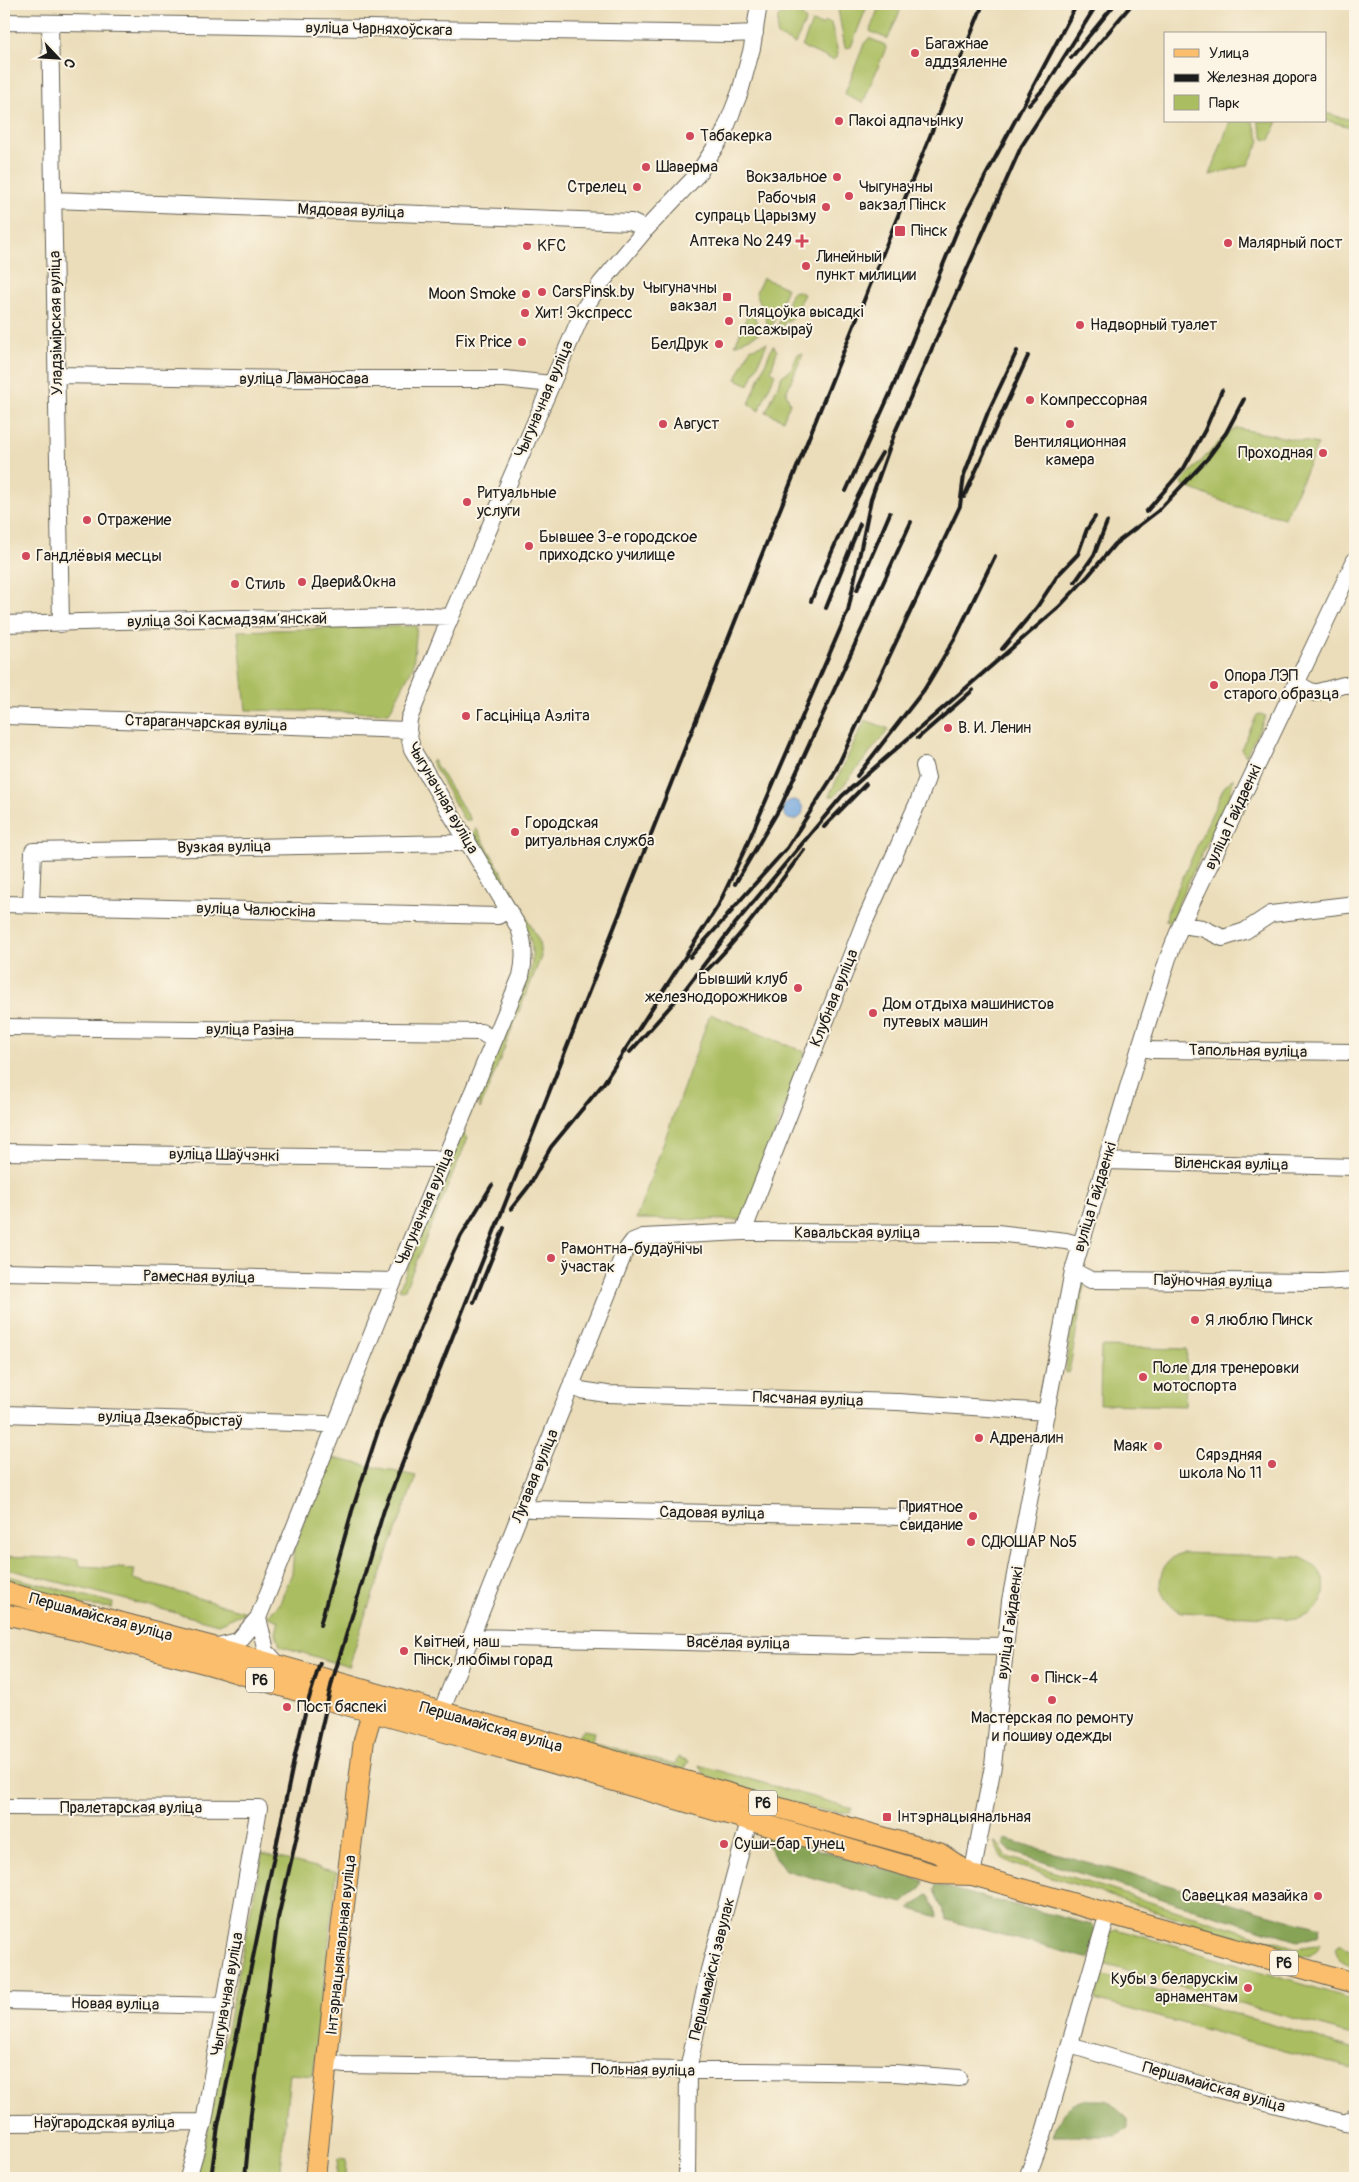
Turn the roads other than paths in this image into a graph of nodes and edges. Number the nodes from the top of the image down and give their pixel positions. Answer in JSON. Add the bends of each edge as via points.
{"nodes":[{"id":1,"x":759,"y":4,"type":"edge"},
{"id":2,"x":4,"y":22,"type":"edge"},
{"id":3,"x":50,"y":23,"type":"junction"},
{"id":4,"x":755,"y":33,"type":"junction"},
{"id":5,"x":54,"y":200,"type":"junction"},
{"id":6,"x":646,"y":228,"type":"junction"},
{"id":7,"x":57,"y":375,"type":"junction"},
{"id":8,"x":551,"y":384,"type":"junction"},
{"id":9,"x":1355,"y":560,"type":"edge"},
{"id":10,"x":451,"y":617,"type":"junction"},
{"id":11,"x":4,"y":624,"type":"edge"},
{"id":12,"x":61,"y":624,"type":"junction"},
{"id":13,"x":1296,"y":683,"type":"junction"},
{"id":14,"x":1355,"y":685,"type":"edge"},
{"id":15,"x":4,"y":716,"type":"edge"},
{"id":16,"x":408,"y":730,"type":"junction"},
{"id":17,"x":924,"y":766,"type":"dead end"},
{"id":18,"x":467,"y":838,"type":"junction"},
{"id":19,"x":4,"y":904,"type":"edge"},
{"id":20,"x":32,"y":904,"type":"junction"},
{"id":21,"x":1355,"y":904,"type":"edge"},
{"id":22,"x":508,"y":910,"type":"junction"},
{"id":23,"x":1181,"y":925,"type":"junction"},
{"id":24,"x":4,"y":1027,"type":"edge"},
{"id":25,"x":494,"y":1040,"type":"junction"},
{"id":26,"x":1140,"y":1047,"type":"junction"},
{"id":27,"x":1355,"y":1052,"type":"edge"},
{"id":28,"x":4,"y":1152,"type":"edge"},
{"id":29,"x":444,"y":1162,"type":"junction"},
{"id":30,"x":1106,"y":1162,"type":"junction"},
{"id":31,"x":1355,"y":1167,"type":"edge"},
{"id":32,"x":743,"y":1232,"type":"junction"},
{"id":33,"x":633,"y":1242,"type":"joint"},
{"id":34,"x":1081,"y":1245,"type":"junction"},
{"id":35,"x":1073,"y":1271,"type":"junction"},
{"id":36,"x":4,"y":1272,"type":"edge"},
{"id":37,"x":1355,"y":1280,"type":"edge"},
{"id":38,"x":394,"y":1281,"type":"junction"},
{"id":39,"x":572,"y":1382,"type":"junction"},
{"id":40,"x":1047,"y":1412,"type":"junction"},
{"id":41,"x":4,"y":1414,"type":"edge"},
{"id":42,"x":334,"y":1428,"type":"junction"},
{"id":43,"x":523,"y":1506,"type":"junction"},
{"id":44,"x":902,"y":1516,"type":"dead end"},
{"id":45,"x":4,"y":1592,"type":"edge"},
{"id":46,"x":4,"y":1614,"type":"edge"},
{"id":47,"x":258,"y":1618,"type":"junction"},
{"id":48,"x":471,"y":1637,"type":"junction"},
{"id":49,"x":1005,"y":1646,"type":"junction"},
{"id":50,"x":212,"y":1647,"type":"junction"},
{"id":51,"x":280,"y":1667,"type":"junction"},
{"id":52,"x":372,"y":1712,"type":"junction"},
{"id":53,"x":441,"y":1712,"type":"junction"},
{"id":54,"x":4,"y":1807,"type":"edge"},
{"id":55,"x":259,"y":1808,"type":"joint"},
{"id":56,"x":749,"y":1821,"type":"junction"},
{"id":57,"x":972,"y":1875,"type":"junction"},
{"id":58,"x":1108,"y":1913,"type":"junction"},
{"id":59,"x":1355,"y":1983,"type":"edge"},
{"id":60,"x":4,"y":2001,"type":"edge"},
{"id":61,"x":226,"y":2006,"type":"junction"},
{"id":62,"x":1070,"y":2046,"type":"junction"},
{"id":63,"x":328,"y":2063,"type":"junction"},
{"id":64,"x":688,"y":2070,"type":"junction"},
{"id":65,"x":959,"y":2078,"type":"dead end"},
{"id":66,"x":1355,"y":2115,"type":"edge"},
{"id":67,"x":204,"y":2122,"type":"junction"},
{"id":68,"x":4,"y":2123,"type":"edge"},
{"id":69,"x":188,"y":2178,"type":"edge"},
{"id":70,"x":316,"y":2178,"type":"edge"},
{"id":71,"x":687,"y":2178,"type":"edge"},
{"id":72,"x":1027,"y":2178,"type":"edge"}],
"edges":[{"from":1,"to":4,"type":"street","name":"Чыгуначная вуліца"},
{"from":2,"to":3,"type":"street","name":"вуліца Чарняхоўскага"},
{"from":3,"to":4,"type":"street","name":"вуліца Чарняхоўскага"},
{"from":3,"to":5,"type":"street","name":"Уладзімірская вуліца"},
{"from":4,"to":6,"type":"street","name":"Чыгуначная вуліца","via":[[740,92],[723,134],[697,175]]},
{"from":5,"to":6,"type":"street","name":"Мядовая вуліца","via":[[631,222]]},
{"from":5,"to":7,"type":"street","name":"Уладзімірская вуліца"},
{"from":6,"to":8,"type":"street","name":"Чыгуначная вуліца","via":[[584,309]]},
{"from":7,"to":8,"type":"street","name":"вуліца Ламаносава","via":[[505,379]]},
{"from":7,"to":12,"type":"street","name":"Уладзімірская вуліца"},
{"from":8,"to":10,"type":"street","name":"Чыгуначная вуліца"},
{"from":9,"to":13,"type":"street","name":"вуліца Гайдаенкі"},
{"from":10,"to":12,"type":"street","name":"вуліца Зоі Касмадзямʼянскай","via":[[236,618]]},
{"from":10,"to":16,"type":"street","name":"Чыгуначная вуліца","via":[[414,707]]},
{"from":11,"to":12,"type":"street","name":"вуліца Зоі Касмадзямʼянскай"},
{"from":13,"to":14,"type":"street","via":[[1314,693]]},
{"from":13,"to":23,"type":"street","name":"вуліца Гайдаенкі"},
{"from":15,"to":16,"type":"street","name":"Стараганчарская вуліца"},
{"from":16,"to":18,"type":"street","name":"Чыгуначная вуліца","via":[[412,749]]},
{"from":17,"to":32,"type":"street","name":"Клубная вуліца","via":[[927,778],[919,800],[864,923]]},
{"from":18,"to":20,"type":"street","name":"Вузкая вуліца","via":[[456,843],[33,851]]},
{"from":18,"to":22,"type":"street","name":"Чыгуначная вуліца"},
{"from":19,"to":20,"type":"street","name":"вуліца Чалюскіна"},
{"from":20,"to":22,"type":"street","name":"вуліца Чалюскіна","via":[[498,916]]},
{"from":21,"to":23,"type":"street","via":[[1271,914],[1245,931],[1224,938],[1202,928]]},
{"from":22,"to":25,"type":"street","name":"Чыгуначная вуліца","via":[[523,940],[524,964]]},
{"from":23,"to":26,"type":"street","name":"вуліца Гайдаенкі"},
{"from":24,"to":25,"type":"street","name":"вуліца Разіна","via":[[481,1032]]},
{"from":25,"to":29,"type":"street","name":"Чыгуначная вуліца"},
{"from":26,"to":27,"type":"street","name":"Тапольная вуліца","via":[[1152,1050]]},
{"from":26,"to":30,"type":"street","name":"вуліца Гайдаенкі"},
{"from":28,"to":29,"type":"street","name":"вуліца Шаўчэнкі","via":[[434,1159]]},
{"from":29,"to":38,"type":"street","name":"Чыгуначная вуліца"},
{"from":30,"to":31,"type":"street","name":"Віленская вуліца"},
{"from":30,"to":34,"type":"street","name":"вуліца Гайдаенкі"},
{"from":32,"to":33,"type":"street","name":"Кавальская вуліца","via":[[643,1237]]},
{"from":32,"to":34,"type":"street","name":"Кавальская вуліца","via":[[997,1234]]},
{"from":33,"to":39,"type":"street","name":"Лугавая вуліца","via":[[624,1253]]},
{"from":34,"to":35,"type":"street","name":"вуліца Гайдаенкі"},
{"from":35,"to":37,"type":"street","name":"Паўночная вуліца","via":[[1091,1280]]},
{"from":35,"to":40,"type":"street","name":"вуліца Гайдаенкі"},
{"from":36,"to":38,"type":"street","name":"Рамесная вуліца"},
{"from":38,"to":42,"type":"street","name":"Чыгуначная вуліца"},
{"from":39,"to":40,"type":"street","name":"Пясчаная вуліца","via":[[580,1390],[607,1394],[898,1402]]},
{"from":39,"to":43,"type":"street","name":"Лугавая вуліца"},
{"from":40,"to":49,"type":"street","name":"вуліца Гайдаенкі","via":[[1010,1601]]},
{"from":41,"to":42,"type":"street","name":"вуліца Дзекабрыстаў","via":[[326,1424]]},
{"from":42,"to":47,"type":"street","name":"Чыгуначная вуліца"},
{"from":43,"to":44,"type":"street","name":"Садовая вуліца","via":[[531,1510]]},
{"from":43,"to":48,"type":"street","name":"Лугавая вуліца"},
{"from":45,"to":50,"type":"main road","name":"Першамайская вуліца","number":"Р6"},
{"from":46,"to":52,"type":"main road","name":"Першамайская вуліца","number":"Р6","via":[[81,1630]]},
{"from":47,"to":50,"type":"street","name":"Чыгуначная вуліца","via":[[238,1641]]},
{"from":47,"to":51,"type":"street","via":[[266,1651]]},
{"from":48,"to":49,"type":"street","name":"Вясёлая вуліца","via":[[844,1646]]},
{"from":48,"to":53,"type":"street","name":"Лугавая вуліца"},
{"from":49,"to":57,"type":"street","name":"вуліца Гайдаенкі","via":[[993,1766]]},
{"from":50,"to":51,"type":"main road","name":"Першамайская вуліца","number":"Р6"},
{"from":51,"to":53,"type":"main road","name":"Першамайская вуліца","number":"Р6"},
{"from":52,"to":56,"type":"main road","name":"Першамайская вуліца","number":"Р6"},
{"from":52,"to":63,"type":"main road","name":"Інтэрнацыянальная вуліца","via":[[364,1740]]},
{"from":53,"to":57,"type":"main road","name":"Першамайская вуліца","number":"Р6","via":[[940,1853]]},
{"from":54,"to":55,"type":"street","name":"Пралетарская вуліца"},
{"from":55,"to":61,"type":"street","name":"Чыгуначная вуліца"},
{"from":56,"to":57,"type":"main road","name":"Першамайская вуліца","number":"Р6","via":[[934,1874]]},
{"from":56,"to":64,"type":"street","name":"Першамайскі завулак","via":[[709,1970]]},
{"from":57,"to":58,"type":"main road","name":"Першамайская вуліца","number":"Р6"},
{"from":58,"to":59,"type":"main road","name":"Першамайская вуліца","number":"Р6"},
{"from":58,"to":62,"type":"street"},
{"from":60,"to":61,"type":"street","name":"Новая вуліца"},
{"from":61,"to":67,"type":"street","name":"Чыгуначная вуліца"},
{"from":62,"to":66,"type":"street","name":"Першамайская вуліца","via":[[1345,2123]]},
{"from":62,"to":72,"type":"street"},
{"from":63,"to":64,"type":"street","name":"Польная вуліца"},
{"from":63,"to":70,"type":"main road","name":"Інтэрнацыянальная вуліца"},
{"from":64,"to":65,"type":"street","name":"Польная вуліца","via":[[895,2073]]},
{"from":64,"to":71,"type":"street","name":"Першамайскі завулак"},
{"from":67,"to":68,"type":"street","name":"Наўгародская вуліца"},
{"from":67,"to":69,"type":"street","name":"Чыгуначная вуліца"}]}
